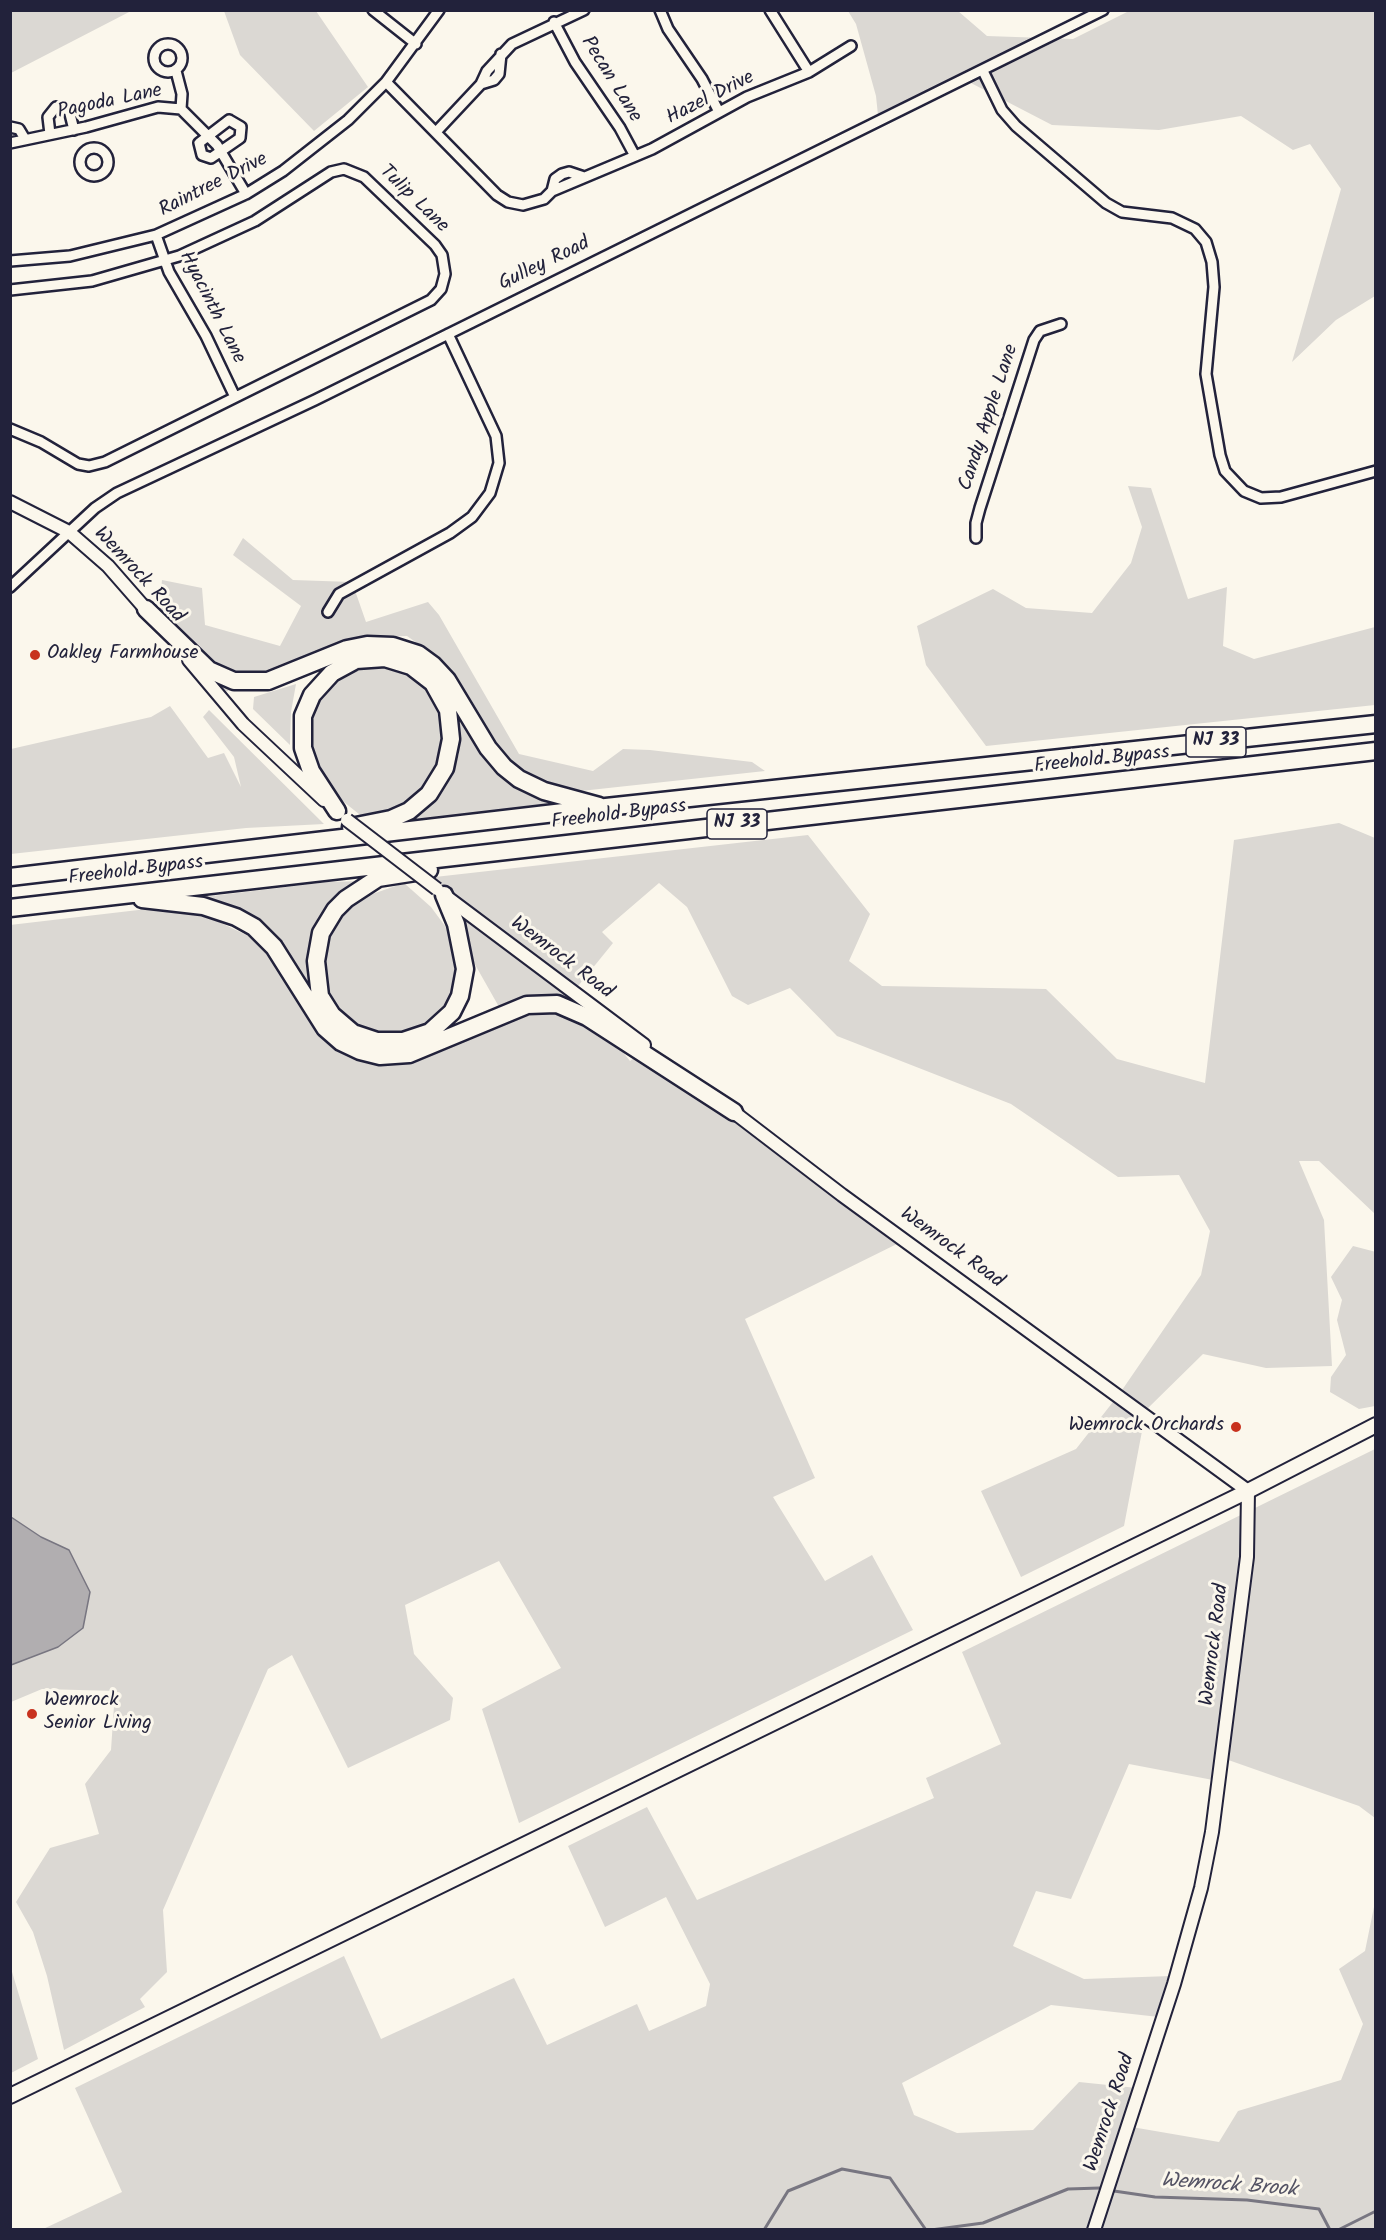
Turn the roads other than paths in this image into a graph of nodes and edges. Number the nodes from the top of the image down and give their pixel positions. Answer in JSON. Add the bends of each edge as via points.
{"nodes":[{"id":1,"x":374,"y":10,"type":"edge"},
{"id":2,"x":439,"y":10,"type":"edge"},
{"id":3,"x":584,"y":10,"type":"edge"},
{"id":4,"x":660,"y":10,"type":"edge"},
{"id":5,"x":770,"y":10,"type":"edge"},
{"id":6,"x":1103,"y":10,"type":"edge"},
{"id":7,"x":778,"y":15,"type":"edge"},
{"id":8,"x":554,"y":22,"type":"junction"},
{"id":9,"x":416,"y":44,"type":"junction"},
{"id":10,"x":851,"y":46,"type":"dead end"},
{"id":11,"x":176,"y":71,"type":"dead end"},
{"id":12,"x":983,"y":71,"type":"junction"},
{"id":13,"x":809,"y":72,"type":"junction"},
{"id":14,"x":386,"y":82,"type":"junction"},
{"id":15,"x":181,"y":109,"type":"junction"},
{"id":16,"x":719,"y":112,"type":"junction"},
{"id":17,"x":10,"y":127,"type":"edge"},
{"id":18,"x":86,"y":127,"type":"junction"},
{"id":19,"x":74,"y":130,"type":"junction"},
{"id":20,"x":436,"y":132,"type":"junction"},
{"id":21,"x":50,"y":134,"type":"junction"},
{"id":22,"x":208,"y":134,"type":"junction"},
{"id":23,"x":25,"y":139,"type":"junction"},
{"id":24,"x":10,"y":143,"type":"edge"},
{"id":25,"x":91,"y":147,"type":"dead end"},
{"id":26,"x":222,"y":152,"type":"junction"},
{"id":27,"x":635,"y":156,"type":"junction"},
{"id":28,"x":246,"y":194,"type":"junction"},
{"id":29,"x":156,"y":235,"type":"junction"},
{"id":30,"x":10,"y":261,"type":"edge"},
{"id":31,"x":165,"y":261,"type":"junction"},
{"id":32,"x":10,"y":290,"type":"edge"},
{"id":33,"x":1061,"y":324,"type":"dead end"},
{"id":34,"x":448,"y":334,"type":"junction"},
{"id":35,"x":235,"y":397,"type":"junction"},
{"id":36,"x":10,"y":429,"type":"edge"},
{"id":37,"x":1376,"y":471,"type":"edge"},
{"id":38,"x":10,"y":502,"type":"edge"},
{"id":39,"x":69,"y":532,"type":"junction"},
{"id":40,"x":976,"y":538,"type":"dead end"},
{"id":41,"x":10,"y":587,"type":"edge"},
{"id":42,"x":146,"y":609,"type":"junction"},
{"id":43,"x":328,"y":612,"type":"dead end"},
{"id":44,"x":1376,"y":724,"type":"edge"},
{"id":45,"x":1376,"y":751,"type":"edge"},
{"id":46,"x":606,"y":807,"type":"junction"},
{"id":47,"x":342,"y":816,"type":"junction"},
{"id":48,"x":586,"y":841,"type":"junction"},
{"id":49,"x":128,"y":862,"type":"junction"},
{"id":50,"x":10,"y":877,"type":"edge"},
{"id":51,"x":440,"y":892,"type":"junction"},
{"id":52,"x":99,"y":898,"type":"junction"},
{"id":53,"x":10,"y":908,"type":"edge"},
{"id":54,"x":734,"y":1112,"type":"junction"},
{"id":55,"x":1376,"y":1425,"type":"edge"},
{"id":56,"x":1248,"y":1491,"type":"junction"},
{"id":57,"x":10,"y":2096,"type":"edge"},
{"id":58,"x":1094,"y":2229,"type":"edge"}],
"edges":[{"from":1,"to":9,"type":"street"},
{"from":2,"to":9,"type":"street","name":"Raintree Drive"},
{"from":3,"to":8,"type":"street"},
{"from":4,"to":16,"type":"street"},
{"from":5,"to":7,"type":"street"},
{"from":6,"to":12,"type":"street","name":"Gulley Road"},
{"from":7,"to":13,"type":"street"},
{"from":8,"to":20,"type":"street","via":[[501,54],[480,84]]},
{"from":8,"to":27,"type":"street","name":"Pecan Lane"},
{"from":9,"to":14,"type":"street","name":"Raintree Drive"},
{"from":10,"to":13,"type":"street","name":"Hazel Drive"},
{"from":11,"to":15,"type":"street"},
{"from":12,"to":34,"type":"street","name":"Gulley Road"},
{"from":12,"to":37,"type":"street","via":[[1002,110],[1016,126],[1106,203],[1122,212],[1172,218],[1195,229],[1206,242],[1214,287],[1206,374],[1225,471],[1244,491],[1261,498],[1281,496]]},
{"from":13,"to":16,"type":"street","name":"Hazel Drive"},
{"from":14,"to":20,"type":"street","name":"Hazel Drive"},
{"from":14,"to":28,"type":"street","name":"Raintree Drive","via":[[316,147]]},
{"from":15,"to":18,"type":"street","name":"Pagoda Lane","via":[[158,107]]},
{"from":15,"to":22,"type":"street","name":"Pagoda Lane"},
{"from":16,"to":27,"type":"street","name":"Hazel Drive"},
{"from":17,"to":23,"type":"street","via":[[19,129]]},
{"from":18,"to":19,"type":"street","name":"Pagoda Lane"},
{"from":18,"to":25,"type":"street"},
{"from":19,"to":21,"type":"street","name":"Pagoda Lane"},
{"from":19,"to":21,"type":"street","via":[[69,110],[56,107],[48,117]]},
{"from":20,"to":27,"type":"street","name":"Hazel Drive","via":[[497,195],[524,205]]},
{"from":21,"to":23,"type":"street","name":"Pagoda Lane"},
{"from":22,"to":26,"type":"street","name":"Pagoda Lane"},
{"from":22,"to":26,"type":"street","via":[[199,143],[202,155],[211,158]]},
{"from":22,"to":26,"type":"street","via":[[226,121],[238,123],[240,138]]},
{"from":23,"to":24,"type":"street","name":"Pagoda Lane"},
{"from":26,"to":28,"type":"street","name":"Pagoda Lane"},
{"from":28,"to":29,"type":"street","name":"Raintree Drive"},
{"from":29,"to":30,"type":"street","name":"Raintree Drive","via":[[70,256]]},
{"from":29,"to":31,"type":"street","name":"Hyacinth Lane"},
{"from":31,"to":32,"type":"street","name":"Tulip Lane","via":[[92,281]]},
{"from":31,"to":35,"type":"street","name":"Hyacinth Lane"},
{"from":31,"to":35,"type":"street","name":"Tulip Lane","via":[[255,221],[331,172],[344,169],[364,177],[442,255],[444,280],[431,300]]},
{"from":33,"to":40,"type":"street","name":"Candy Apple Lane","via":[[1040,331],[1034,340],[980,508]]},
{"from":34,"to":39,"type":"street","name":"Gulley Road","via":[[146,478],[104,502]]},
{"from":34,"to":43,"type":"street","via":[[496,436],[499,463],[490,493],[472,517],[450,534],[339,594]]},
{"from":35,"to":36,"type":"street","name":"Tulip Lane","via":[[98,465],[78,464]]},
{"from":38,"to":39,"type":"street"},
{"from":39,"to":41,"type":"street","name":"Gulley Road"},
{"from":39,"to":42,"type":"street","name":"Wemrock Road"},
{"from":42,"to":46,"type":"highway","via":[[209,670],[234,681],[268,681],[347,649],[367,645],[393,646],[417,654],[447,680],[504,767],[544,791]]},
{"from":42,"to":47,"type":"street","name":"Wemrock Road","via":[[243,724]]},
{"from":44,"to":46,"type":"highway","name":"Freehold Bypass","number":"NJ 33"},
{"from":45,"to":48,"type":"highway","name":"Freehold Bypass","number":"NJ 33"},
{"from":46,"to":49,"type":"highway","name":"Freehold Bypass","number":"NJ 33"},
{"from":47,"to":49,"type":"highway","via":[[311,771],[303,748],[302,727],[312,695],[332,673],[356,660],[385,658],[411,666],[437,688],[452,727],[450,749],[440,777],[429,794],[409,811],[359,826]]},
{"from":47,"to":51,"type":"street","name":"Wemrock Road","bridge":true},
{"from":48,"to":51,"type":"highway","via":[[378,878],[346,899],[321,933],[315,973],[324,1003],[353,1033],[376,1041],[403,1041],[430,1032],[452,1012],[460,996],[465,969],[456,924]]},
{"from":48,"to":52,"type":"highway","name":"Freehold Bypass","number":"NJ 33"},
{"from":49,"to":50,"type":"highway","name":"Freehold Bypass","number":"NJ 33"},
{"from":51,"to":54,"type":"street","name":"Wemrock Road"},
{"from":52,"to":53,"type":"highway","name":"Freehold Bypass","number":"NJ 33"},
{"from":52,"to":54,"type":"highway","via":[[185,902],[246,922],[274,947],[325,1028],[360,1051],[380,1056],[409,1054],[527,1005],[557,1004],[587,1017]]},
{"from":54,"to":56,"type":"street","name":"Wemrock Road"},
{"from":55,"to":56,"type":"main road"},
{"from":56,"to":57,"type":"main road"},
{"from":56,"to":58,"type":"street","name":"Wemrock Road","via":[[1247,1557],[1212,1833],[1201,1888]]}]}
